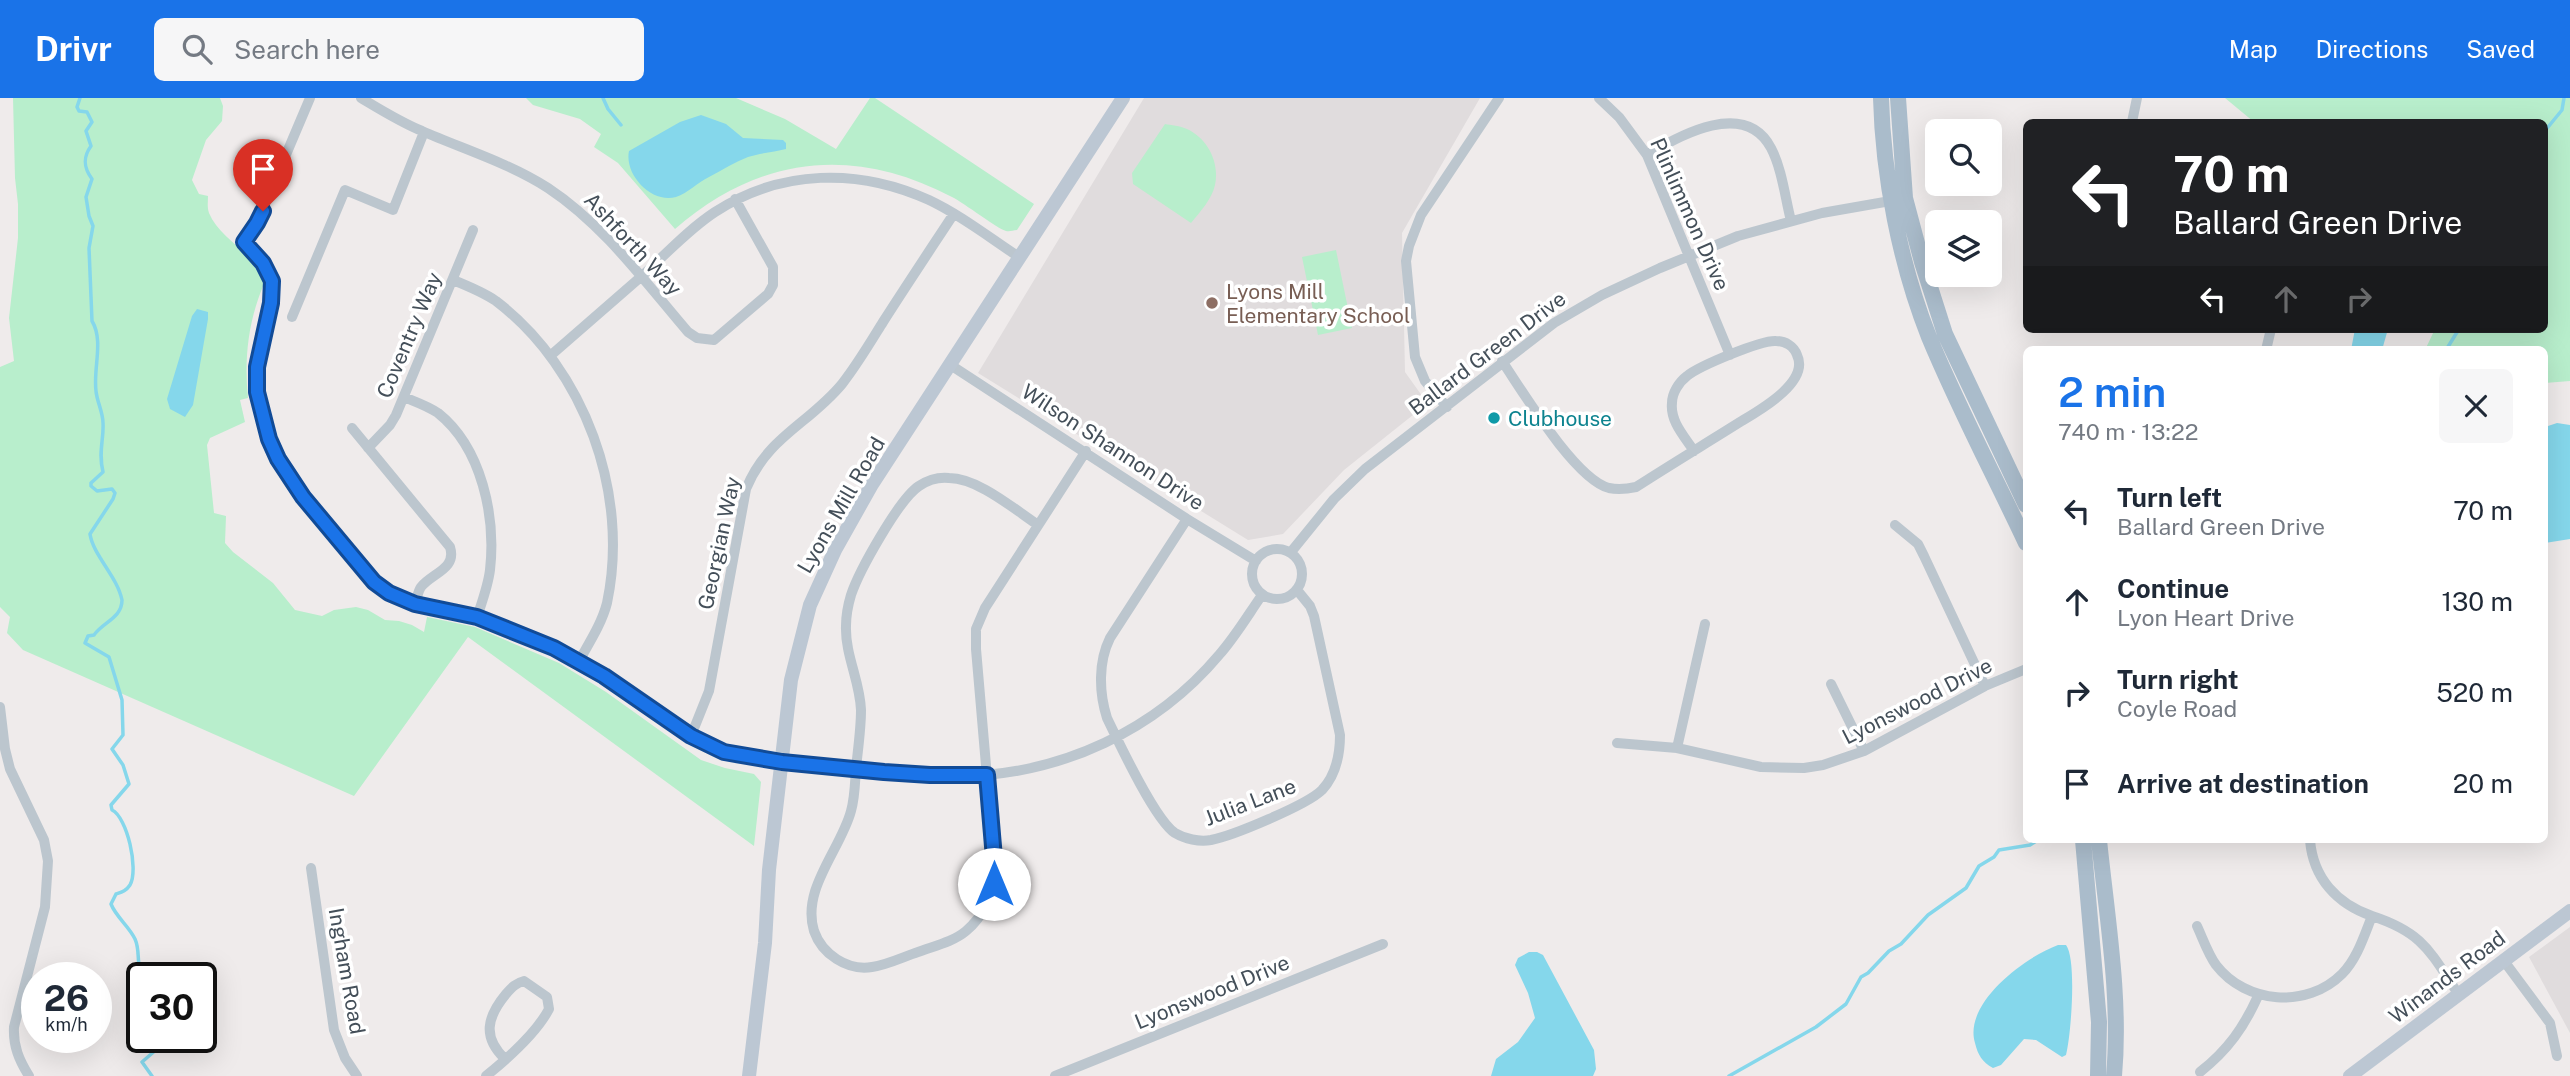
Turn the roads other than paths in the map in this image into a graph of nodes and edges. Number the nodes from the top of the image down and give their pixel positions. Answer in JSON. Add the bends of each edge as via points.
{"nodes":[{"id":1,"x":310,"y":98,"type":"edge"},
{"id":2,"x":361,"y":98,"type":"edge"},
{"id":3,"x":1123,"y":98,"type":"edge"},
{"id":4,"x":1499,"y":98,"type":"edge"},
{"id":5,"x":1599,"y":98,"type":"edge"},
{"id":6,"x":1881,"y":98,"type":"edge"},
{"id":7,"x":1898,"y":98,"type":"edge"},
{"id":8,"x":2137,"y":98,"type":"edge"},
{"id":9,"x":2133,"y":119,"type":"edge"},
{"id":10,"x":424,"y":132,"type":"junction"},
{"id":11,"x":1647,"y":155,"type":"junction"},
{"id":12,"x":1899,"y":199,"type":"junction"},
{"id":13,"x":735,"y":200,"type":"junction"},
{"id":14,"x":953,"y":215,"type":"junction"},
{"id":15,"x":1791,"y":221,"type":"junction"},
{"id":16,"x":473,"y":230,"type":"dead end"},
{"id":17,"x":1689,"y":256,"type":"junction"},
{"id":18,"x":1020,"y":257,"type":"junction"},
{"id":19,"x":640,"y":277,"type":"junction"},
{"id":20,"x":453,"y":280,"type":"junction"},
{"id":21,"x":292,"y":317,"type":"dead end"},
{"id":22,"x":1730,"y":355,"type":"junction"},
{"id":23,"x":550,"y":356,"type":"junction"},
{"id":24,"x":1502,"y":361,"type":"junction"},
{"id":25,"x":949,"y":364,"type":"junction"},
{"id":26,"x":404,"y":397,"type":"junction"},
{"id":27,"x":1447,"y":407,"type":"junction"},
{"id":28,"x":352,"y":428,"type":"dead end"},
{"id":29,"x":368,"y":448,"type":"junction"},
{"id":30,"x":1086,"y":451,"type":"junction"},
{"id":31,"x":1694,"y":451,"type":"junction"},
{"id":32,"x":2023,"y":499,"type":"edge"},
{"id":33,"x":1187,"y":519,"type":"junction"},
{"id":34,"x":1895,"y":524,"type":"dead end"},
{"id":35,"x":1038,"y":525,"type":"junction"},
{"id":36,"x":2023,"y":537,"type":"edge"},
{"id":37,"x":1291,"y":552,"type":"junction"},
{"id":38,"x":1256,"y":561,"type":"junction"},
{"id":39,"x":1297,"y":590,"type":"junction"},
{"id":40,"x":1262,"y":595,"type":"junction"},
{"id":41,"x":415,"y":604,"type":"junction"},
{"id":42,"x":477,"y":617,"type":"junction"},
{"id":43,"x":1704,"y":624,"type":"dead end"},
{"id":44,"x":579,"y":661,"type":"junction"},
{"id":45,"x":2023,"y":669,"type":"edge"},
{"id":46,"x":1831,"y":684,"type":"dead end"},
{"id":47,"x":1985,"y":686,"type":"junction"},
{"id":48,"x":0,"y":707,"type":"edge"},
{"id":49,"x":691,"y":736,"type":"junction"},
{"id":50,"x":1116,"y":737,"type":"junction"},
{"id":51,"x":1617,"y":743,"type":"dead end"},
{"id":52,"x":1677,"y":748,"type":"junction"},
{"id":53,"x":1864,"y":751,"type":"junction"},
{"id":54,"x":782,"y":762,"type":"junction"},
{"id":55,"x":856,"y":768,"type":"junction"},
{"id":56,"x":987,"y":775,"type":"junction"},
{"id":57,"x":2083,"y":843,"type":"edge"},
{"id":58,"x":2099,"y":843,"type":"edge"},
{"id":59,"x":2310,"y":843,"type":"edge"},
{"id":60,"x":311,"y":868,"type":"dead end"},
{"id":61,"x":2570,"y":911,"type":"edge"},
{"id":62,"x":2372,"y":916,"type":"junction"},
{"id":63,"x":2197,"y":926,"type":"dead end"},
{"id":64,"x":1383,"y":944,"type":"dead end"},
{"id":65,"x":2504,"y":961,"type":"junction"},
{"id":66,"x":2459,"y":995,"type":"junction"},
{"id":67,"x":2258,"y":996,"type":"junction"},
{"id":68,"x":2557,"y":1056,"type":"dead end"},
{"id":69,"x":505,"y":1059,"type":"junction"},
{"id":70,"x":2200,"y":1072,"type":"dead end"},
{"id":71,"x":29,"y":1076,"type":"edge"},
{"id":72,"x":357,"y":1076,"type":"edge"},
{"id":73,"x":486,"y":1076,"type":"edge"},
{"id":74,"x":749,"y":1076,"type":"edge"},
{"id":75,"x":1055,"y":1076,"type":"edge"},
{"id":76,"x":2098,"y":1076,"type":"edge"},
{"id":77,"x":2114,"y":1076,"type":"edge"},
{"id":78,"x":2350,"y":1076,"type":"edge"}],
"edges":[{"from":1,"to":41,"type":"street","via":[[257,223],[244,242],[272,281],[257,392],[269,439],[303,497],[374,582]]},
{"from":2,"to":10,"type":"street","name":"Ashforth Way"},
{"from":3,"to":18,"type":"main road","name":"Lyons Mill Road"},
{"from":4,"to":27,"type":"street","via":[[1421,215],[1406,261],[1415,357],[1425,381]]},
{"from":5,"to":11,"type":"street","name":"Plinlimmon Drive"},
{"from":6,"to":12,"type":"main road","via":[[1886,157]]},
{"from":7,"to":12,"type":"main road"},
{"from":8,"to":9,"type":"street"},
{"from":10,"to":19,"type":"street","name":"Ashforth Way","via":[[548,188],[582,214]]},
{"from":10,"to":21,"type":"street","via":[[393,210],[345,190]]},
{"from":11,"to":15,"type":"street","via":[[1671,140],[1717,124],[1748,126],[1765,138],[1775,156]]},
{"from":11,"to":17,"type":"street","name":"Plinlimmon Drive"},
{"from":12,"to":15,"type":"street","name":"Ballard Green Drive"},
{"from":12,"to":32,"type":"main road","via":[[1945,334]]},
{"from":12,"to":36,"type":"main road","via":[[1906,261],[1929,335]]},
{"from":13,"to":14,"type":"street","via":[[800,178],[852,177],[903,190]]},
{"from":13,"to":19,"type":"street"},
{"from":13,"to":19,"type":"street","name":"Ashforth Way","via":[[775,277],[768,294],[723,334],[706,341],[688,332]]},
{"from":14,"to":18,"type":"street"},
{"from":14,"to":49,"type":"street","name":"Georgian Way","via":[[851,373],[826,401],[776,442],[751,477],[709,691]]},
{"from":15,"to":17,"type":"street","name":"Ballard Green Drive"},
{"from":16,"to":20,"type":"street","name":"Coventry Way"},
{"from":17,"to":22,"type":"street","name":"Plinlimmon Drive"},
{"from":17,"to":24,"type":"street","name":"Ballard Green Drive","via":[[1590,302]]},
{"from":18,"to":25,"type":"main road","name":"Lyons Mill Road"},
{"from":19,"to":23,"type":"street"},
{"from":20,"to":23,"type":"street","via":[[495,301]]},
{"from":20,"to":26,"type":"street","name":"Coventry Way"},
{"from":22,"to":31,"type":"street","via":[[1686,377],[1672,400],[1673,417]]},
{"from":22,"to":31,"type":"street","via":[[1769,341],[1781,342],[1794,349],[1800,369],[1783,392]]},
{"from":23,"to":44,"type":"street","via":[[588,421],[612,517],[606,606]]},
{"from":24,"to":27,"type":"street","name":"Ballard Green Drive"},
{"from":24,"to":31,"type":"street","via":[[1579,468],[1597,483],[1609,488],[1636,487]]},
{"from":25,"to":30,"type":"street","name":"Wilson Shannon Drive"},
{"from":25,"to":54,"type":"main road","name":"Lyons Mill Road","via":[[852,520],[814,595],[791,680]]},
{"from":26,"to":29,"type":"street","name":"Coventry Way","via":[[390,425]]},
{"from":26,"to":42,"type":"street","via":[[423,404],[448,423],[481,481],[491,549]]},
{"from":27,"to":37,"type":"street","name":"Ballard Green Drive","via":[[1347,485]]},
{"from":28,"to":29,"type":"street"},
{"from":29,"to":41,"type":"street","via":[[452,553],[448,565],[421,587]]},
{"from":30,"to":33,"type":"street","name":"Wilson Shannon Drive"},
{"from":30,"to":35,"type":"street"},
{"from":33,"to":38,"type":"street","name":"Wilson Shannon Drive"},
{"from":33,"to":50,"type":"street","name":"Julia Lane","via":[[1104,650],[1104,707]]},
{"from":34,"to":47,"type":"street","via":[[1918,544]]},
{"from":35,"to":55,"type":"street","via":[[982,488],[958,479],[931,480],[910,493],[864,566],[848,608],[846,638],[861,710]]},
{"from":35,"to":56,"type":"street","via":[[976,629]]},
{"from":37,"to":38,"type":"street","via":[[1271,550]]},
{"from":37,"to":39,"type":"street","via":[[1303,574]]},
{"from":38,"to":40,"type":"street","via":[[1252,579]]},
{"from":39,"to":40,"type":"street","via":[[1280,600]]},
{"from":39,"to":50,"type":"street","name":"Julia Lane","via":[[1314,616],[1340,736],[1332,775],[1312,798],[1219,838],[1185,838],[1159,816]]},
{"from":40,"to":50,"type":"street","via":[[1220,655],[1197,679],[1163,708]]},
{"from":41,"to":42,"type":"street"},
{"from":42,"to":44,"type":"street"},
{"from":43,"to":52,"type":"street"},
{"from":44,"to":49,"type":"street"},
{"from":45,"to":47,"type":"street","name":"Lyonswood Drive"},
{"from":46,"to":53,"type":"street"},
{"from":47,"to":53,"type":"street","name":"Lyonswood Drive"},
{"from":48,"to":71,"type":"street","via":[[10,769],[44,840],[48,861],[45,907],[14,1027],[17,1054]]},
{"from":49,"to":54,"type":"street","via":[[724,752]]},
{"from":50,"to":56,"type":"street","via":[[1065,761]]},
{"from":51,"to":52,"type":"street","name":"Lyonswood Drive"},
{"from":52,"to":53,"type":"street","name":"Lyonswood Drive","via":[[1741,764],[1783,768],[1823,765]]},
{"from":54,"to":55,"type":"street"},
{"from":54,"to":74,"type":"main road","name":"Lyons Mill Road"},
{"from":55,"to":56,"type":"street"},
{"from":55,"to":56,"type":"street","via":[[850,815],[815,892],[812,909],[813,928],[825,950],[856,968],[874,967],[954,939],[980,916],[991,895],[995,870]]},
{"from":57,"to":76,"type":"main road","via":[[2099,1022]]},
{"from":58,"to":77,"type":"main road","via":[[2116,1021]]},
{"from":59,"to":62,"type":"street","via":[[2314,864],[2330,889],[2353,909]]},
{"from":60,"to":72,"type":"street","name":"Ingham Road","via":[[334,1030]]},
{"from":61,"to":65,"type":"main road","name":"Winands Road"},
{"from":62,"to":66,"type":"street","via":[[2417,938]]},
{"from":62,"to":67,"type":"street","via":[[2349,966],[2329,983],[2292,997]]},
{"from":63,"to":67,"type":"street","via":[[2216,965],[2229,979]]},
{"from":64,"to":75,"type":"street","name":"Lyonswood Drive"},
{"from":65,"to":66,"type":"main road","name":"Winands Road"},
{"from":65,"to":68,"type":"street","via":[[2550,1023]]},
{"from":66,"to":78,"type":"main road","name":"Winands Road"},
{"from":67,"to":70,"type":"street","via":[[2234,1041]]},
{"from":69,"to":69,"type":"street","via":[[549,1009],[547,997],[524,981],[510,989],[490,1021],[492,1044]]},
{"from":69,"to":73,"type":"street"}]}
